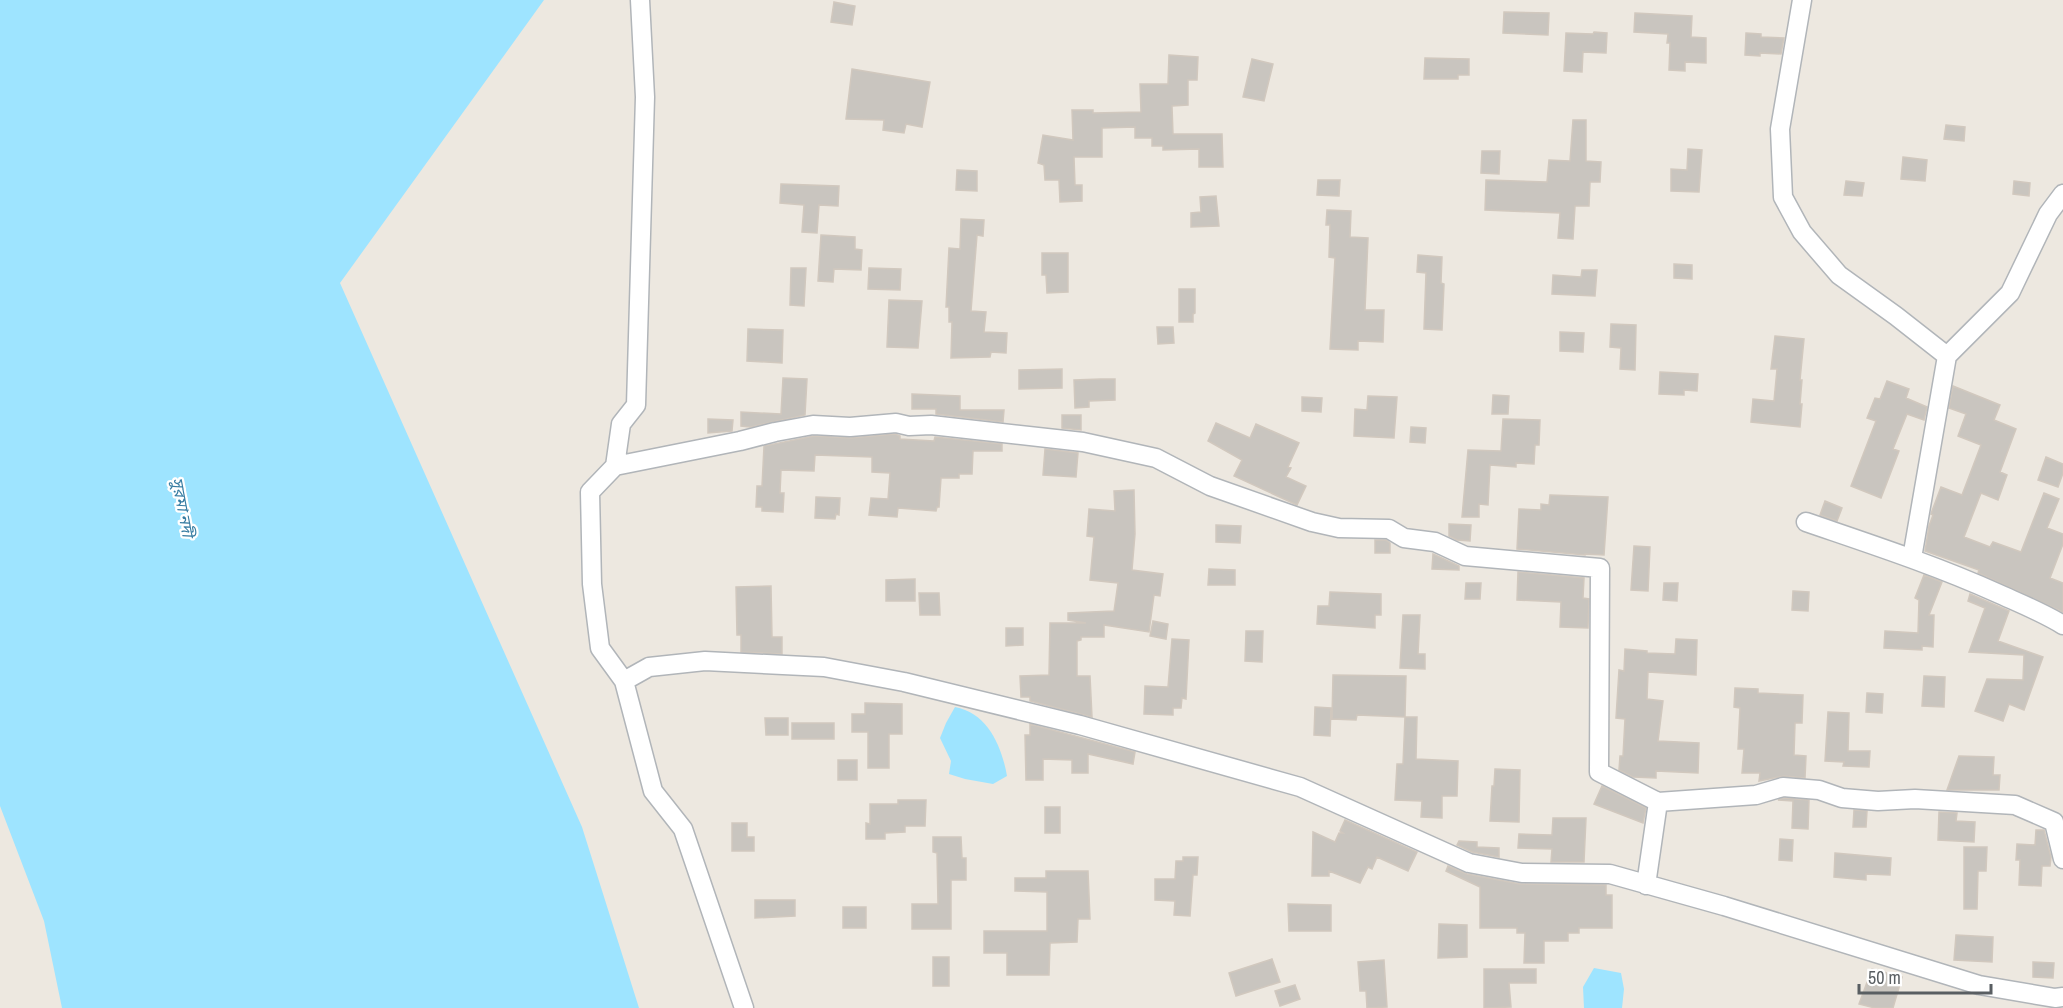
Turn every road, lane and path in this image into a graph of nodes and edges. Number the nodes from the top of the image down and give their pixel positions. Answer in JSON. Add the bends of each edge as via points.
{"nodes":[{"id":1,"x":640,"y":0,"type":"edge"},
{"id":2,"x":1802,"y":0,"type":"edge"},
{"id":3,"x":2063,"y":194,"type":"edge"},
{"id":4,"x":1947,"y":356,"type":"junction"},
{"id":5,"x":615,"y":466,"type":"junction"},
{"id":6,"x":1806,"y":522,"type":"dead end"},
{"id":7,"x":1912,"y":558,"type":"junction"},
{"id":8,"x":2063,"y":625,"type":"edge"},
{"id":9,"x":624,"y":681,"type":"junction"},
{"id":10,"x":1658,"y":802,"type":"junction"},
{"id":11,"x":2063,"y":859,"type":"edge"},
{"id":12,"x":1646,"y":885,"type":"junction"},
{"id":13,"x":2063,"y":997,"type":"edge"},
{"id":14,"x":744,"y":1008,"type":"edge"}],
"edges":[{"from":1,"to":5,"type":"street","via":[[645,97],[636,405],[621,424]]},
{"from":2,"to":4,"type":"street","via":[[1780,129],[1784,197],[1802,232],[1839,276]]},
{"from":3,"to":4,"type":"street","via":[[2048,214],[2010,293]]},
{"from":4,"to":7,"type":"street"},
{"from":5,"to":9,"type":"street","via":[[590,492],[592,584],[600,648]]},
{"from":5,"to":10,"type":"street","via":[[813,425],[931,425],[1083,442],[1156,458],[1210,486],[1312,522],[1339,528],[1389,529],[1404,538],[1435,542],[1465,556],[1600,568],[1599,772]]},
{"from":6,"to":7,"type":"street"},
{"from":7,"to":8,"type":"street"},
{"from":9,"to":12,"type":"street","via":[[649,667],[705,661],[824,667],[904,682],[1080,725],[1300,787],[1469,864],[1522,873],[1610,874]]},
{"from":9,"to":14,"type":"street","via":[[653,791],[683,830]]},
{"from":10,"to":11,"type":"street","via":[[1755,795],[1783,787],[1878,801],[1915,799],[2015,805],[2054,822]]},
{"from":10,"to":12,"type":"street"},
{"from":12,"to":13,"type":"street","via":[[1979,985]]}]}
